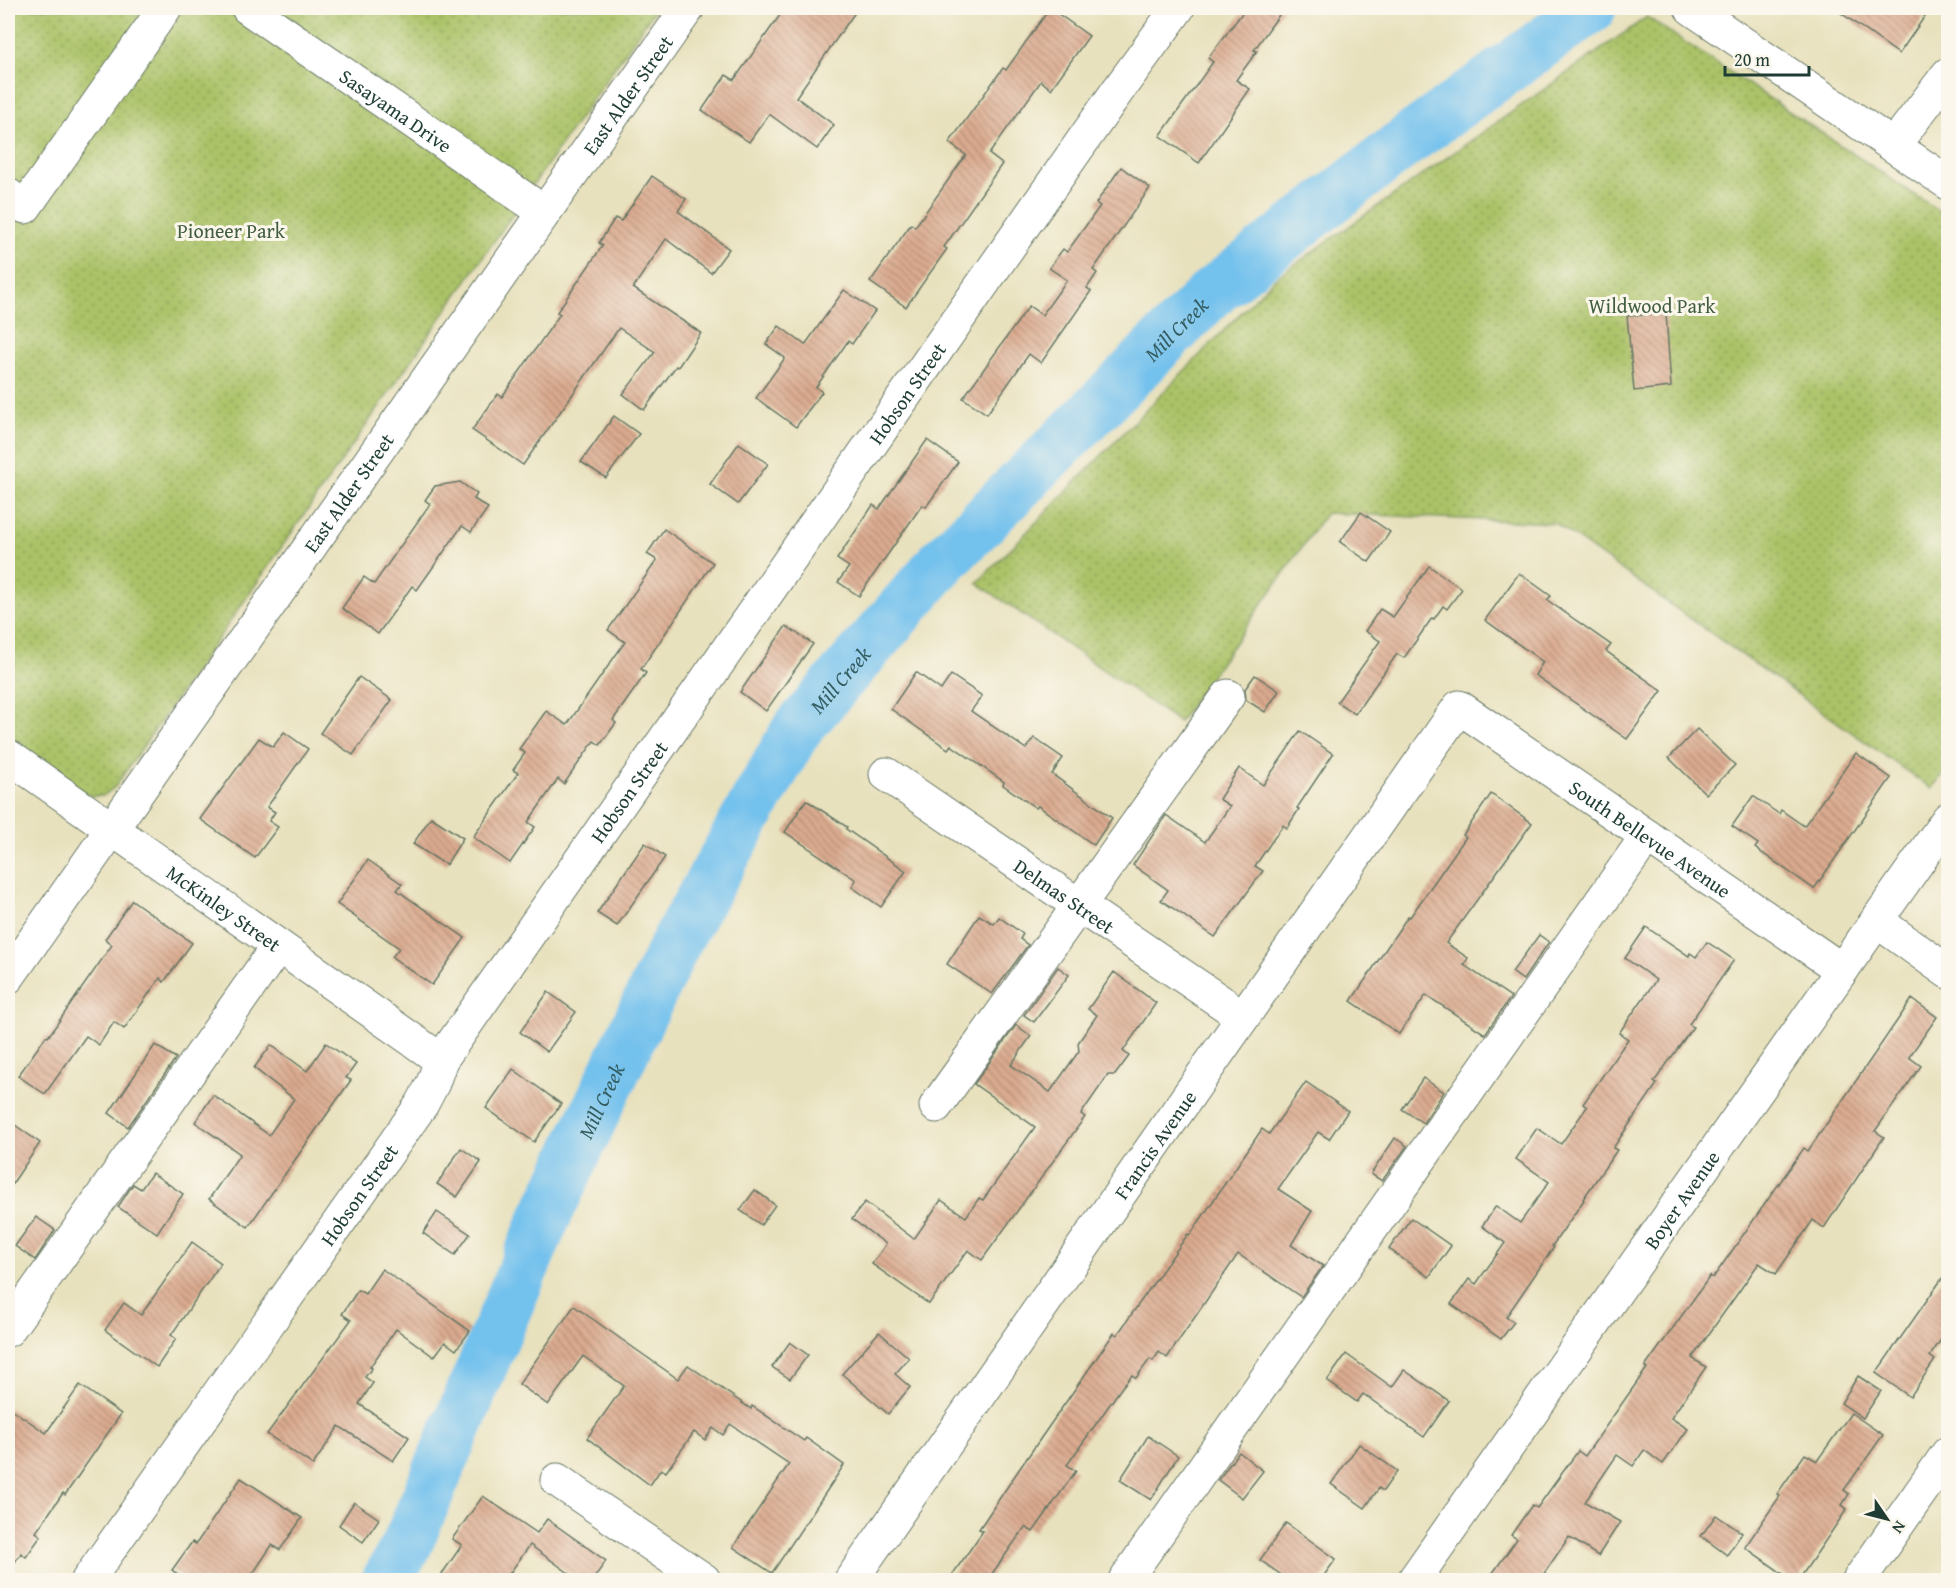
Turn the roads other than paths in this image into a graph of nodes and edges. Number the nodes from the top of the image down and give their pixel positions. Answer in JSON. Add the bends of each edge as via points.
{"nodes":[{"id":1,"x":165,"y":8,"type":"edge"},
{"id":2,"x":248,"y":8,"type":"edge"},
{"id":3,"x":688,"y":8,"type":"edge"},
{"id":4,"x":1178,"y":8,"type":"edge"},
{"id":5,"x":1691,"y":8,"type":"edge"},
{"id":6,"x":1948,"y":74,"type":"edge"},
{"id":7,"x":1894,"y":145,"type":"junction"},
{"id":8,"x":1948,"y":183,"type":"edge"},
{"id":9,"x":8,"y":195,"type":"edge"},
{"id":10,"x":544,"y":212,"type":"junction"},
{"id":11,"x":1228,"y":696,"type":"dead end"},
{"id":12,"x":1459,"y":707,"type":"joint"},
{"id":13,"x":8,"y":756,"type":"edge"},
{"id":14,"x":886,"y":774,"type":"dead end"},
{"id":15,"x":1948,"y":819,"type":"edge"},
{"id":16,"x":111,"y":829,"type":"junction"},
{"id":17,"x":1647,"y":836,"type":"junction"},
{"id":18,"x":1079,"y":906,"type":"junction"},
{"id":19,"x":1876,"y":921,"type":"junction"},
{"id":20,"x":278,"y":946,"type":"junction"},
{"id":21,"x":1842,"y":970,"type":"junction"},
{"id":22,"x":1948,"y":972,"type":"edge"},
{"id":23,"x":8,"y":977,"type":"edge"},
{"id":24,"x":1243,"y":1017,"type":"junction"},
{"id":25,"x":441,"y":1060,"type":"junction"},
{"id":26,"x":936,"y":1106,"type":"dead end"},
{"id":27,"x":8,"y":1330,"type":"edge"},
{"id":28,"x":1948,"y":1453,"type":"edge"},
{"id":29,"x":557,"y":1480,"type":"dead end"},
{"id":30,"x":87,"y":1581,"type":"edge"},
{"id":31,"x":704,"y":1581,"type":"edge"},
{"id":32,"x":851,"y":1581,"type":"edge"},
{"id":33,"x":1125,"y":1581,"type":"edge"},
{"id":34,"x":1414,"y":1581,"type":"edge"},
{"id":35,"x":1859,"y":1581,"type":"edge"}],
"edges":[{"from":1,"to":9,"type":"street","via":[[25,207]]},
{"from":2,"to":10,"type":"street","name":"Sasayama Drive"},
{"from":3,"to":10,"type":"street","name":"East Alder Street"},
{"from":4,"to":25,"type":"street","name":"Hobson Street"},
{"from":5,"to":7,"type":"street"},
{"from":6,"to":7,"type":"street"},
{"from":7,"to":8,"type":"street"},
{"from":10,"to":16,"type":"street","name":"East Alder Street"},
{"from":11,"to":18,"type":"street"},
{"from":12,"to":17,"type":"street","name":"South Bellevue Avenue"},
{"from":12,"to":24,"type":"street","name":"Francis Avenue"},
{"from":13,"to":16,"type":"street","name":"McKinley Street"},
{"from":14,"to":18,"type":"street","name":"Delmas Street"},
{"from":15,"to":19,"type":"street","name":"Boyer Avenue"},
{"from":16,"to":20,"type":"street","name":"McKinley Street"},
{"from":16,"to":23,"type":"street","name":"East Alder Street"},
{"from":17,"to":21,"type":"street","name":"South Bellevue Avenue"},
{"from":17,"to":33,"type":"street"},
{"from":18,"to":24,"type":"street","name":"Delmas Street"},
{"from":18,"to":26,"type":"street"},
{"from":19,"to":21,"type":"street","name":"Boyer Avenue"},
{"from":19,"to":22,"type":"street"},
{"from":20,"to":25,"type":"street","name":"McKinley Street"},
{"from":20,"to":27,"type":"street"},
{"from":21,"to":34,"type":"street","name":"Boyer Avenue"},
{"from":24,"to":32,"type":"street","name":"Francis Avenue"},
{"from":25,"to":30,"type":"street","name":"Hobson Street","via":[[422,1104]]},
{"from":28,"to":35,"type":"street"},
{"from":29,"to":31,"type":"street"}]}
